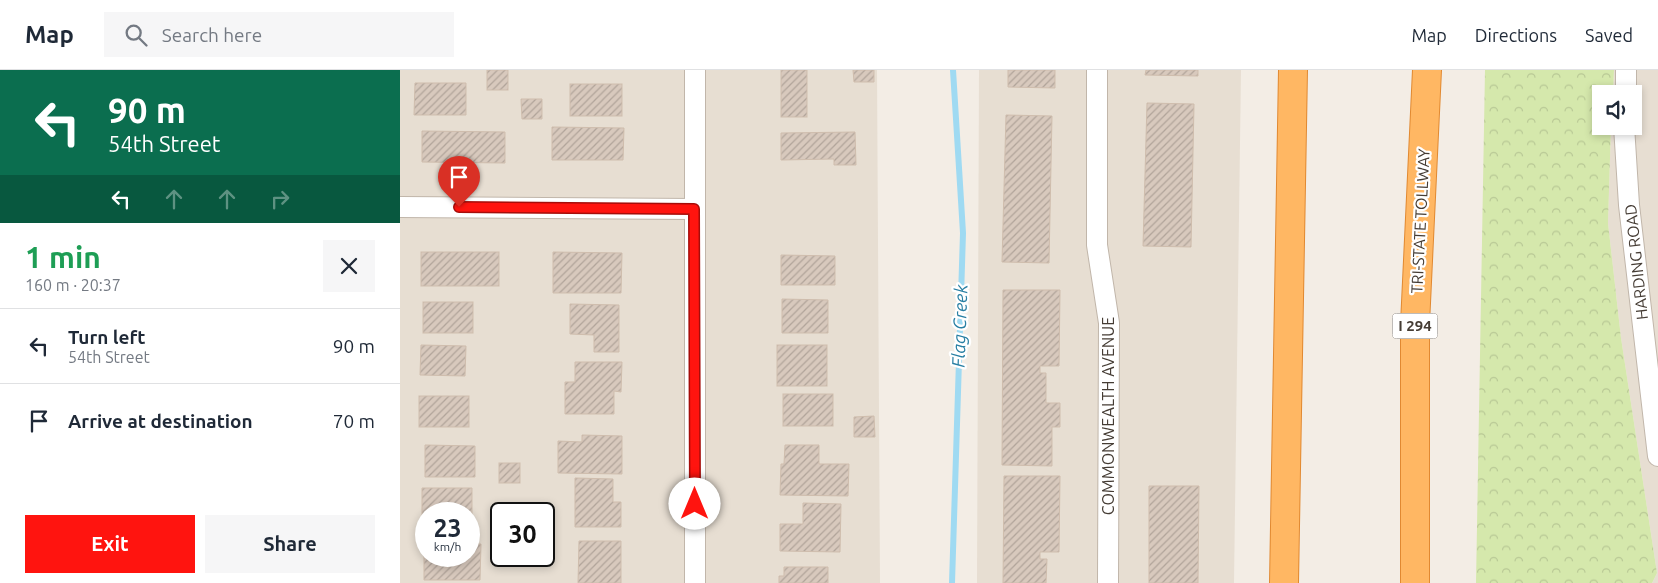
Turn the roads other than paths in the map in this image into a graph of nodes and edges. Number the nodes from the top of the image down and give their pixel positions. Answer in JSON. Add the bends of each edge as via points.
{"nodes":[{"id":1,"x":695,"y":70,"type":"edge"},
{"id":2,"x":1097,"y":70,"type":"edge"},
{"id":3,"x":1293,"y":70,"type":"edge"},
{"id":4,"x":1427,"y":70,"type":"edge"},
{"id":5,"x":1626,"y":70,"type":"edge"},
{"id":6,"x":1626,"y":85,"type":"edge"},
{"id":7,"x":1625,"y":135,"type":"edge"},
{"id":8,"x":400,"y":207,"type":"edge"},
{"id":9,"x":694,"y":209,"type":"junction"},
{"id":10,"x":1658,"y":456,"type":"edge"},
{"id":11,"x":695,"y":583,"type":"edge"},
{"id":12,"x":1108,"y":583,"type":"edge"},
{"id":13,"x":1284,"y":583,"type":"edge"},
{"id":14,"x":1415,"y":583,"type":"edge"}],
"edges":[{"from":1,"to":9,"type":"street"},
{"from":2,"to":12,"type":"street","name":"COMMONWEALTH AVENUE","via":[[1097,245],[1109,323]]},
{"from":3,"to":13,"type":"highway"},
{"from":4,"to":14,"type":"highway","name":"TRI-STATE TOLLWAY","number":"I 294","via":[[1416,324]]},
{"from":5,"to":6,"type":"street"},
{"from":7,"to":10,"type":"street","name":"HARDING ROAD","via":[[1629,204]]},
{"from":8,"to":9,"type":"street"},
{"from":9,"to":11,"type":"street"}]}
